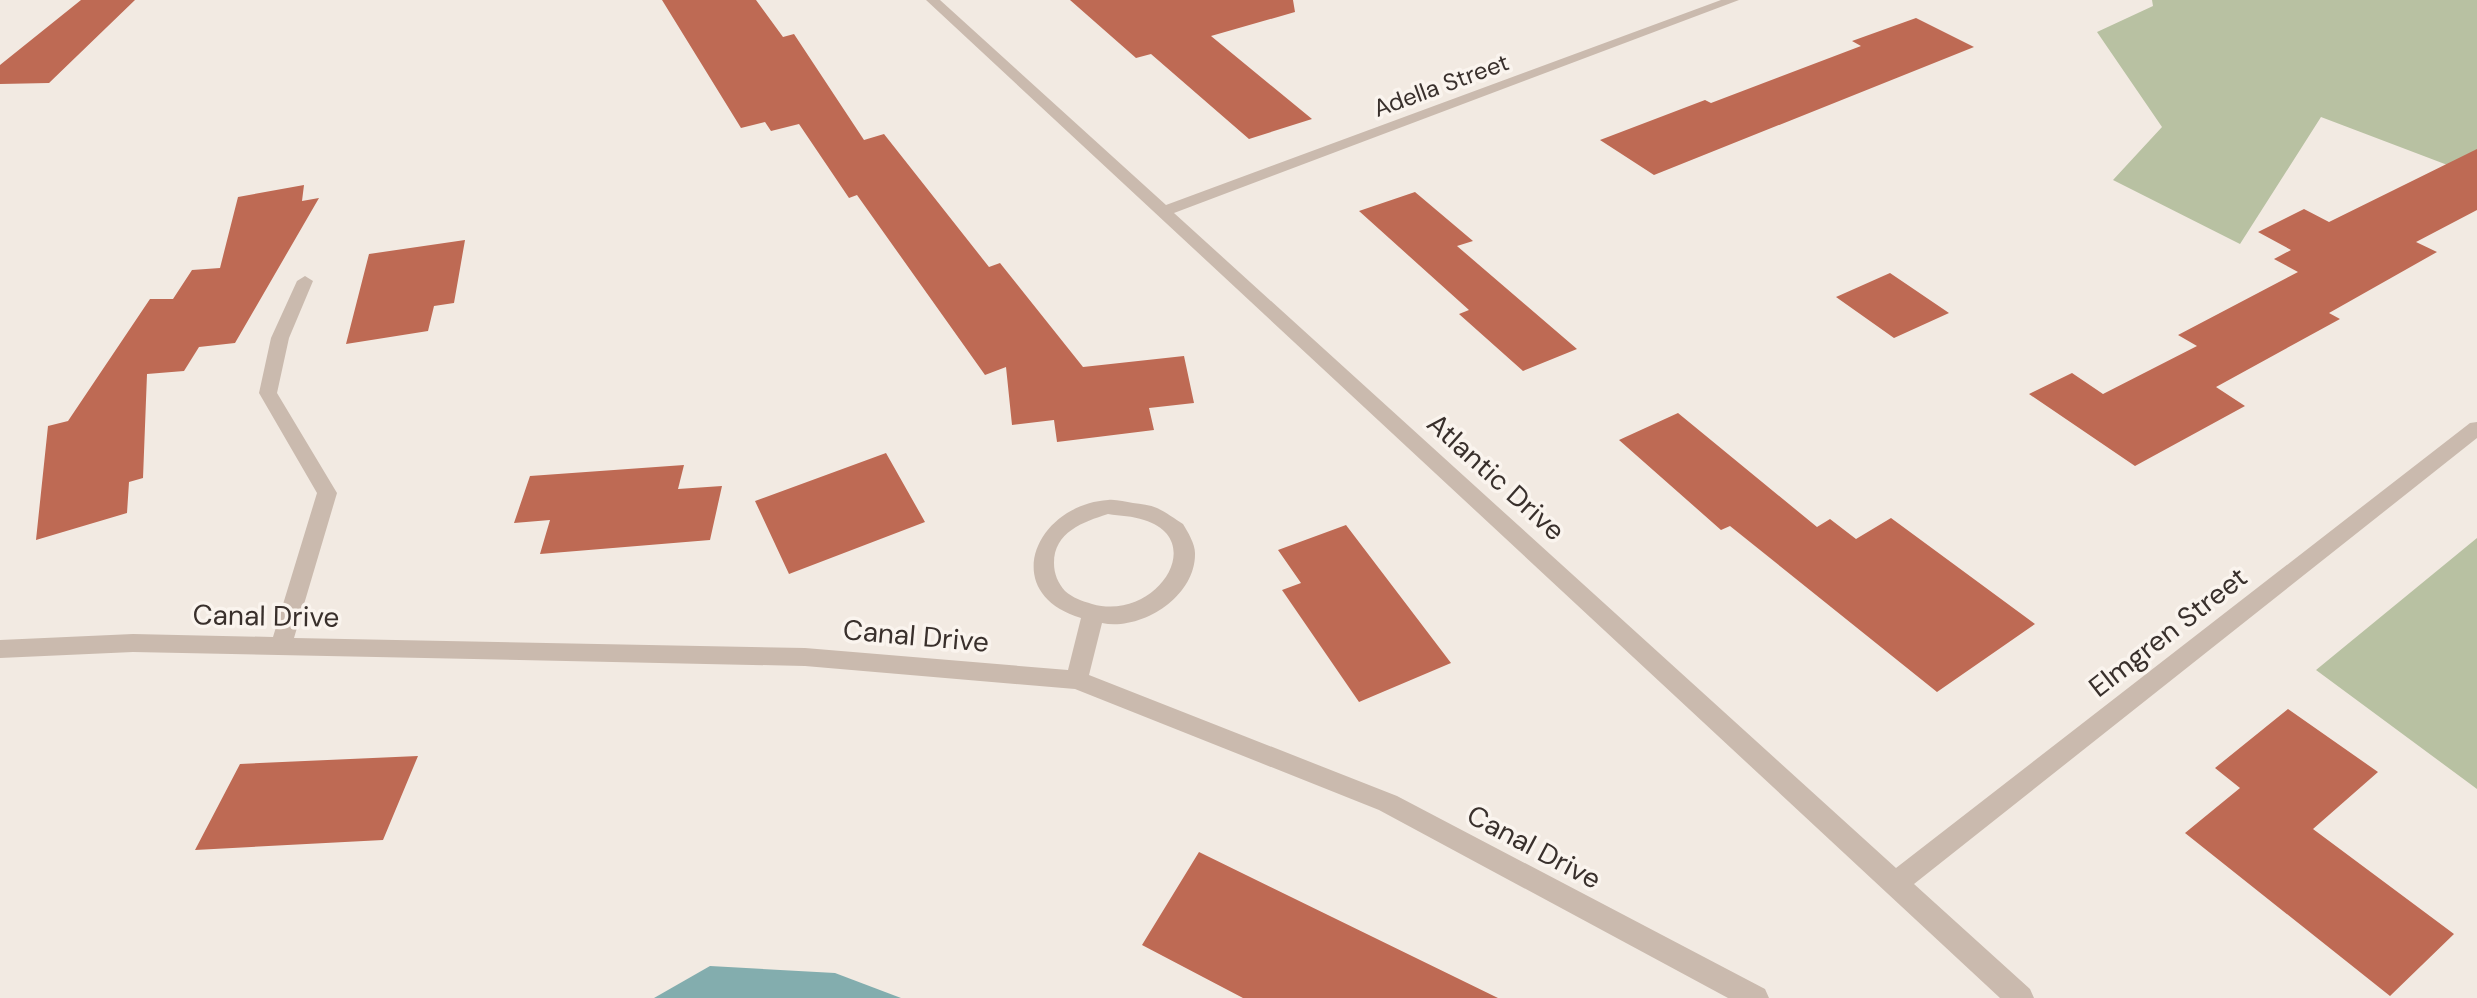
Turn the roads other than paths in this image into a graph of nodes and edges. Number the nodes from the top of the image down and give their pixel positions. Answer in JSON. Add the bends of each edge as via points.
{"nodes":[{"id":1,"x":932,"y":0,"type":"edge"},
{"id":2,"x":1733,"y":0,"type":"edge"},
{"id":3,"x":1164,"y":211,"type":"junction"},
{"id":4,"x":305,"y":281,"type":"dead end"},
{"id":5,"x":2477,"y":428,"type":"edge"},
{"id":6,"x":1093,"y":614,"type":"junction"},
{"id":7,"x":281,"y":646,"type":"junction"},
{"id":8,"x":0,"y":649,"type":"edge"},
{"id":9,"x":1077,"y":680,"type":"junction"},
{"id":10,"x":1897,"y":882,"type":"junction"},
{"id":11,"x":1755,"y":998,"type":"edge"},
{"id":12,"x":2020,"y":998,"type":"edge"}],
"edges":[{"from":1,"to":3,"type":"street","name":"Atlantic Drive"},
{"from":2,"to":3,"type":"street","name":"Adella Street"},
{"from":3,"to":10,"type":"street","name":"Atlantic Drive"},
{"from":4,"to":7,"type":"street","via":[[280,338],[268,393],[327,493]]},
{"from":5,"to":10,"type":"street","name":"Elmgren Street"},
{"from":6,"to":6,"type":"street","via":[[1056,596],[1045,579],[1042,557],[1050,539],[1080,515],[1108,507],[1132,507],[1162,518],[1185,549],[1181,579],[1152,606],[1128,614]]},
{"from":6,"to":9,"type":"street"},
{"from":7,"to":8,"type":"street","name":"Canal Drive","via":[[133,643]]},
{"from":7,"to":9,"type":"street","name":"Canal Drive","via":[[805,657]]},
{"from":9,"to":11,"type":"street","name":"Canal Drive","via":[[1388,803]]},
{"from":10,"to":12,"type":"street","name":"Atlantic Drive"}]}
